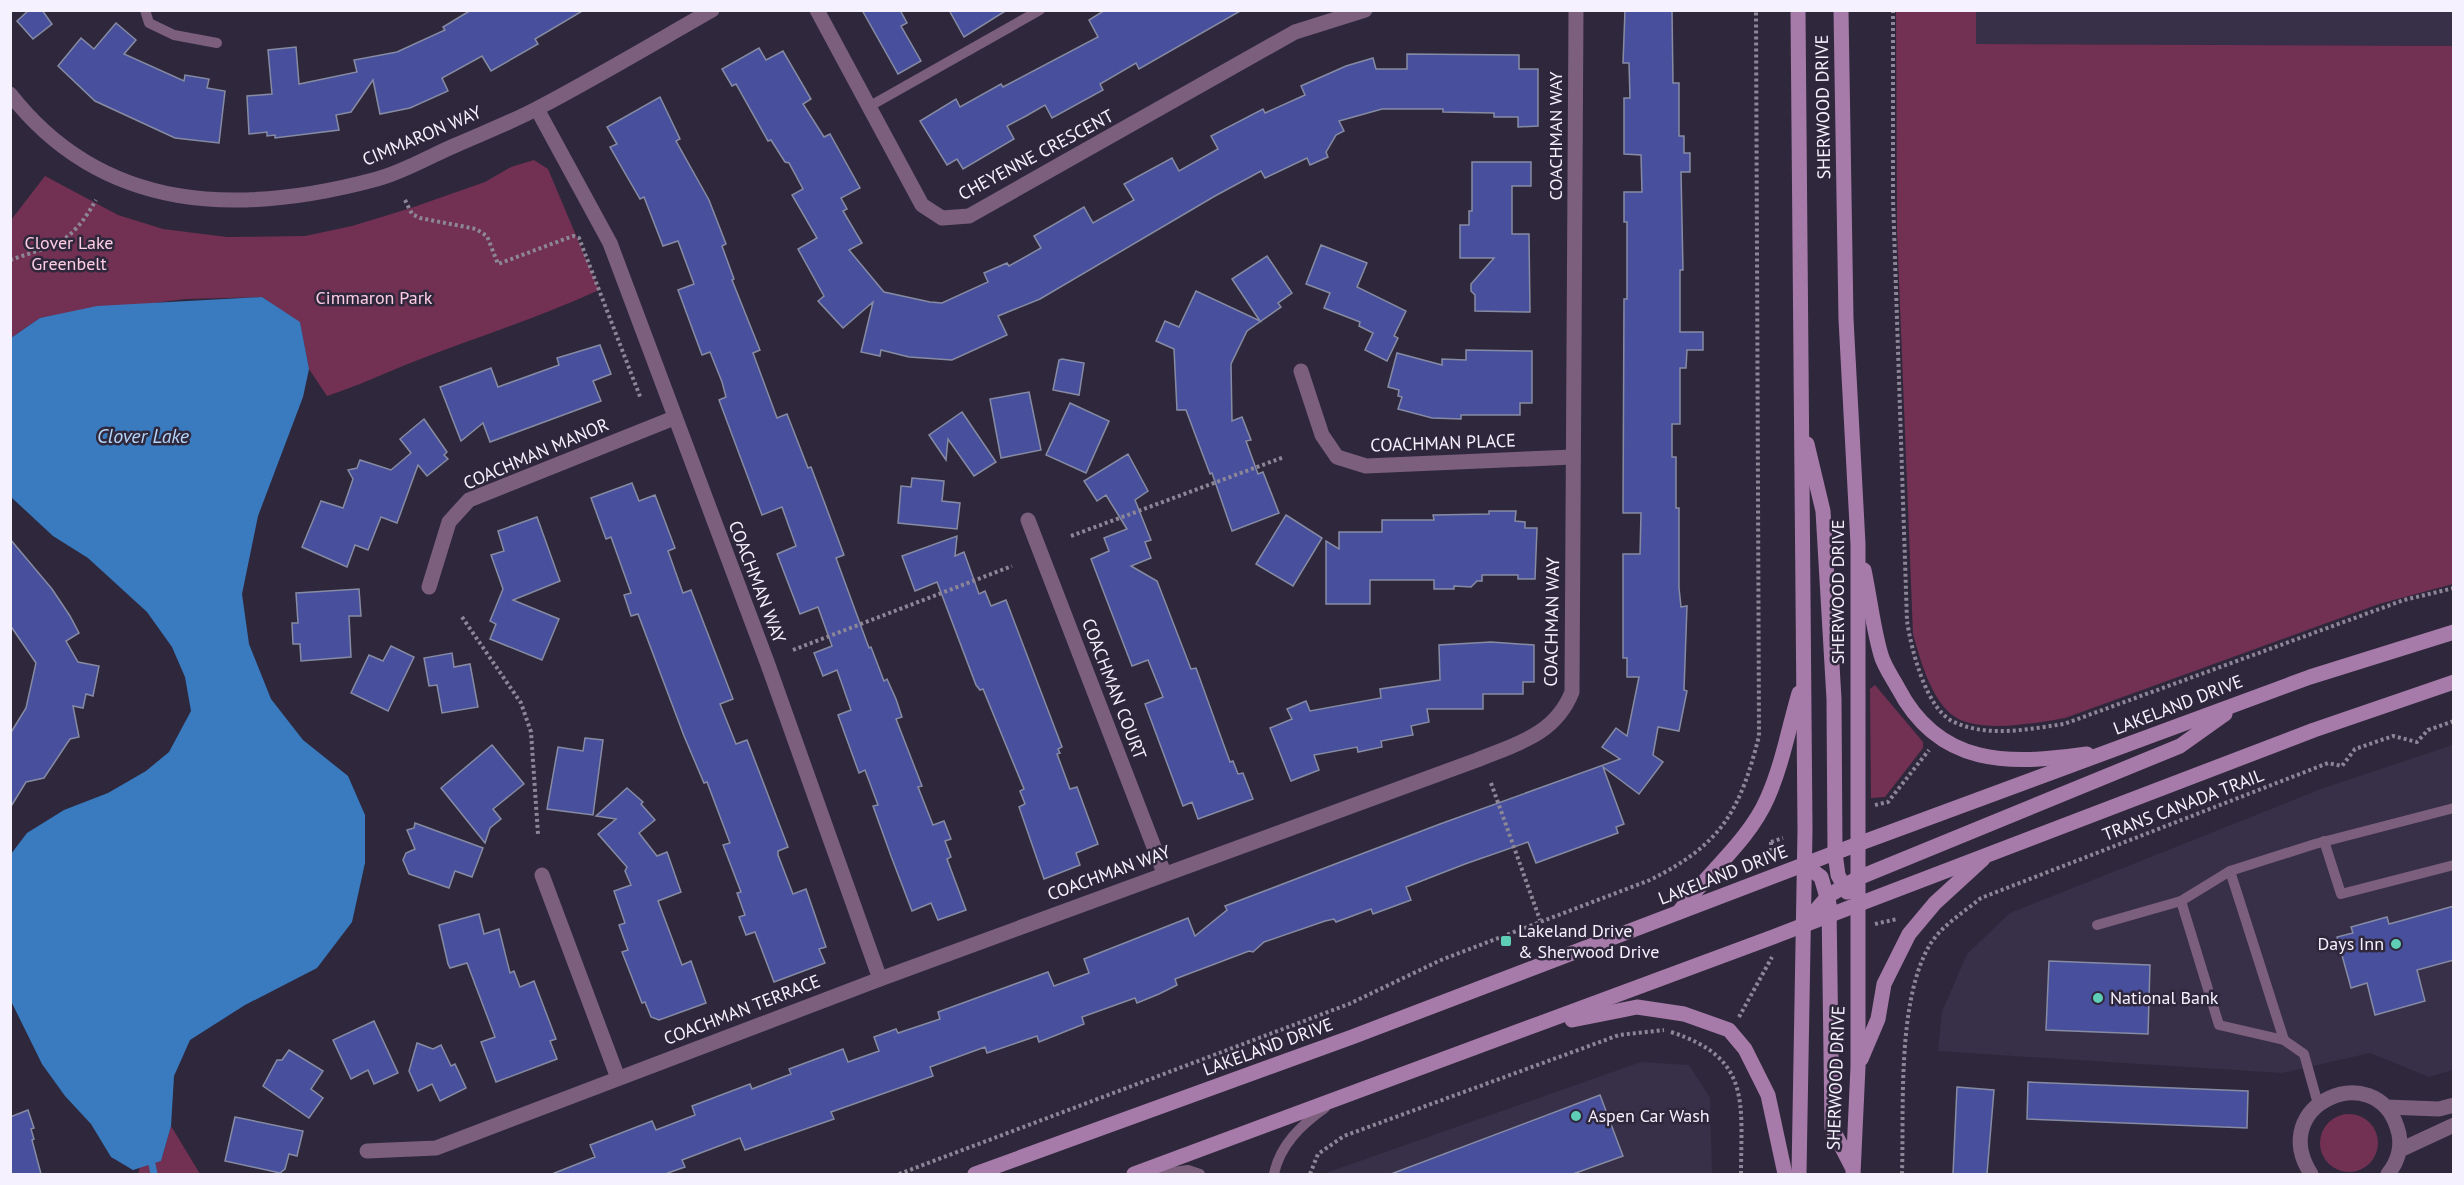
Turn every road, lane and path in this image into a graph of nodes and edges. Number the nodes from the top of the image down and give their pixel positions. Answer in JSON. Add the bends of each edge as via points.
{"nodes":[{"id":1,"x":146,"y":10,"type":"edge"},
{"id":2,"x":712,"y":10,"type":"edge"},
{"id":3,"x":817,"y":10,"type":"edge"},
{"id":4,"x":1040,"y":10,"type":"edge"},
{"id":5,"x":1365,"y":10,"type":"edge"},
{"id":6,"x":1576,"y":10,"type":"edge"},
{"id":7,"x":1756,"y":10,"type":"edge"},
{"id":8,"x":1798,"y":10,"type":"edge"},
{"id":9,"x":1841,"y":10,"type":"edge"},
{"id":10,"x":1893,"y":10,"type":"edge"},
{"id":11,"x":217,"y":43,"type":"dead end"},
{"id":12,"x":10,"y":93,"type":"edge"},
{"id":13,"x":870,"y":106,"type":"junction"},
{"id":14,"x":537,"y":109,"type":"junction"},
{"id":15,"x":96,"y":200,"type":"dead end"},
{"id":16,"x":405,"y":200,"type":"dead end"},
{"id":17,"x":10,"y":260,"type":"edge"},
{"id":18,"x":1301,"y":371,"type":"dead end"},
{"id":19,"x":641,"y":399,"type":"dead end"},
{"id":20,"x":1800,"y":416,"type":"junction"},
{"id":21,"x":674,"y":418,"type":"junction"},
{"id":22,"x":1284,"y":457,"type":"dead end"},
{"id":23,"x":1573,"y":457,"type":"junction"},
{"id":24,"x":1028,"y":520,"type":"dead end"},
{"id":25,"x":1071,"y":536,"type":"dead end"},
{"id":26,"x":1858,"y":544,"type":"junction"},
{"id":27,"x":1012,"y":566,"type":"dead end"},
{"id":28,"x":429,"y":587,"type":"dead end"},
{"id":29,"x":2454,"y":588,"type":"edge"},
{"id":30,"x":462,"y":617,"type":"dead end"},
{"id":31,"x":2454,"y":632,"type":"edge"},
{"id":32,"x":792,"y":650,"type":"dead end"},
{"id":33,"x":1804,"y":678,"type":"junction"},
{"id":34,"x":2454,"y":682,"type":"edge"},
{"id":35,"x":2245,"y":701,"type":"junction"},
{"id":36,"x":2454,"y":721,"type":"edge"},
{"id":37,"x":2134,"y":743,"type":"junction"},
{"id":38,"x":1929,"y":749,"type":"dead end"},
{"id":39,"x":1491,"y":783,"type":"dead end"},
{"id":40,"x":1888,"y":802,"type":"junction"},
{"id":41,"x":1872,"y":806,"type":"dead end"},
{"id":42,"x":2454,"y":808,"type":"edge"},
{"id":43,"x":1890,"y":810,"type":"dead end"},
{"id":44,"x":538,"y":834,"type":"dead end"},
{"id":45,"x":1783,"y":838,"type":"dead end"},
{"id":46,"x":2324,"y":841,"type":"junction"},
{"id":47,"x":1858,"y":844,"type":"junction"},
{"id":48,"x":1835,"y":853,"type":"junction"},
{"id":49,"x":1989,"y":854,"type":"junction"},
{"id":50,"x":1771,"y":861,"type":"dead end"},
{"id":51,"x":1805,"y":865,"type":"junction"},
{"id":52,"x":2454,"y":865,"type":"edge"},
{"id":53,"x":2230,"y":871,"type":"junction"},
{"id":54,"x":1164,"y":873,"type":"junction"},
{"id":55,"x":542,"y":875,"type":"dead end"},
{"id":56,"x":1858,"y":878,"type":"junction"},
{"id":57,"x":1842,"y":886,"type":"junction"},
{"id":58,"x":1828,"y":896,"type":"junction"},
{"id":59,"x":2181,"y":900,"type":"junction"},
{"id":60,"x":1858,"y":903,"type":"junction"},
{"id":61,"x":1897,"y":912,"type":"dead end"},
{"id":62,"x":1679,"y":913,"type":"junction"},
{"id":63,"x":1830,"y":914,"type":"junction"},
{"id":64,"x":1540,"y":920,"type":"junction"},
{"id":65,"x":1805,"y":923,"type":"junction"},
{"id":66,"x":1875,"y":924,"type":"dead end"},
{"id":67,"x":2097,"y":925,"type":"dead end"},
{"id":68,"x":1772,"y":957,"type":"dead end"},
{"id":69,"x":880,"y":979,"type":"junction"},
{"id":70,"x":1737,"y":1020,"type":"dead end"},
{"id":71,"x":1525,"y":1030,"type":"junction"},
{"id":72,"x":2284,"y":1040,"type":"junction"},
{"id":73,"x":1858,"y":1067,"type":"junction"},
{"id":74,"x":618,"y":1078,"type":"junction"},
{"id":75,"x":1334,"y":1101,"type":"junction"},
{"id":76,"x":2318,"y":1104,"type":"junction"},
{"id":77,"x":2454,"y":1105,"type":"edge"},
{"id":78,"x":2386,"y":1107,"type":"junction"},
{"id":79,"x":2454,"y":1125,"type":"edge"},
{"id":80,"x":2400,"y":1150,"type":"junction"},
{"id":81,"x":367,"y":1152,"type":"dead end"},
{"id":82,"x":1853,"y":1172,"type":"edge"},
{"id":83,"x":899,"y":1174,"type":"edge"},
{"id":84,"x":975,"y":1174,"type":"edge"},
{"id":85,"x":1134,"y":1174,"type":"edge"},
{"id":86,"x":1158,"y":1174,"type":"edge"},
{"id":87,"x":1200,"y":1174,"type":"edge"},
{"id":88,"x":1274,"y":1174,"type":"edge"},
{"id":89,"x":1310,"y":1174,"type":"edge"},
{"id":90,"x":1741,"y":1174,"type":"edge"},
{"id":91,"x":1785,"y":1174,"type":"edge"},
{"id":92,"x":1800,"y":1174,"type":"edge"},
{"id":93,"x":1902,"y":1174,"type":"edge"},
{"id":94,"x":2311,"y":1174,"type":"edge"},
{"id":95,"x":2388,"y":1174,"type":"edge"}],
"edges":[{"from":1,"to":11,"type":"lane","via":[[149,23],[174,35]]},
{"from":2,"to":14,"type":"street","name":"CIMMARON WAY"},
{"from":3,"to":13,"type":"street","name":"CHEYENNE CRESCENT"},
{"from":4,"to":13,"type":"lane"},
{"from":5,"to":13,"type":"street","name":"CHEYENNE CRESCENT","via":[[1295,32],[969,216],[942,218],[922,205]]},
{"from":6,"to":23,"type":"street","name":"COACHMAN WAY"},
{"from":7,"to":64,"type":"path","via":[[1760,736],[1747,784],[1733,813],[1679,865],[1650,880]]},
{"from":8,"to":20,"type":"main road","name":"SHERWOOD DRIVE"},
{"from":9,"to":26,"type":"main road","name":"SHERWOOD DRIVE","via":[[1846,319]]},
{"from":10,"to":29,"type":"path","via":[[1893,199],[1906,621],[1920,675],[1939,709],[1952,722],[1969,727],[2012,732],[2064,724],[2404,600]]},
{"from":12,"to":14,"type":"street","name":"CIMMARON WAY","via":[[61,148],[110,177],[216,202],[286,199],[379,179]]},
{"from":14,"to":21,"type":"street","name":"COACHMAN WAY","via":[[610,243]]},
{"from":15,"to":17,"type":"path","via":[[70,237]]},
{"from":16,"to":19,"type":"path","via":[[412,214],[420,218],[487,236],[498,264],[573,236],[579,238]]},
{"from":18,"to":23,"type":"street","name":"COACHMAN PLACE","via":[[1322,435],[1337,457],[1366,466]]},
{"from":20,"to":33,"type":"main road","name":"SHERWOOD DRIVE"},
{"from":20,"to":48,"type":"main road","via":[[1822,511],[1834,699]]},
{"from":21,"to":28,"type":"street","name":"COACHMAN MANOR","via":[[469,500],[449,522]]},
{"from":21,"to":69,"type":"street","name":"COACHMAN WAY","via":[[767,662]]},
{"from":22,"to":25,"type":"path"},
{"from":23,"to":54,"type":"street","name":"COACHMAN WAY","via":[[1572,692],[1564,712],[1552,724],[1516,744],[1477,760]]},
{"from":24,"to":54,"type":"street","name":"COACHMAN COURT"},
{"from":26,"to":37,"type":"main road","via":[[1882,658],[1915,716],[1939,738],[1970,753],[2018,760],[2091,753]]},
{"from":26,"to":47,"type":"main road","name":"SHERWOOD DRIVE"},
{"from":27,"to":32,"type":"path"},
{"from":30,"to":44,"type":"path","via":[[521,703],[531,732]]},
{"from":31,"to":35,"type":"main road","name":"LAKELAND DRIVE"},
{"from":33,"to":51,"type":"main road","name":"SHERWOOD DRIVE"},
{"from":33,"to":62,"type":"main road","via":[[1767,799],[1751,826]]},
{"from":34,"to":49,"type":"main road","via":[[2303,734]]},
{"from":35,"to":37,"type":"main road","name":"LAKELAND DRIVE"},
{"from":35,"to":56,"type":"main road","via":[[2180,746]]},
{"from":36,"to":93,"type":"path","name":"TRANS CANADA TRAIL","via":[[2428,730],[2417,742],[2393,736],[2355,749],[2342,766],[2328,763],[1981,898],[1940,932],[1928,948],[1913,988],[1906,1039]]},
{"from":37,"to":47,"type":"main road","name":"LAKELAND DRIVE"},
{"from":38,"to":40,"type":"path"},
{"from":39,"to":64,"type":"path"},
{"from":40,"to":41,"type":"path"},
{"from":40,"to":43,"type":"path"},
{"from":42,"to":46,"type":"lane"},
{"from":45,"to":50,"type":"path","via":[[1771,842]]},
{"from":46,"to":52,"type":"lane","via":[[2341,894]]},
{"from":46,"to":53,"type":"lane"},
{"from":47,"to":48,"type":"main road","name":"LAKELAND DRIVE"},
{"from":47,"to":56,"type":"main road","name":"SHERWOOD DRIVE"},
{"from":48,"to":51,"type":"main road","name":"LAKELAND DRIVE"},
{"from":48,"to":57,"type":"main road"},
{"from":49,"to":60,"type":"main road"},
{"from":49,"to":73,"type":"main road","via":[[1935,903],[1909,934],[1884,984],[1878,1019]]},
{"from":51,"to":58,"type":"main road","via":[[1821,878]]},
{"from":51,"to":62,"type":"main road","name":"LAKELAND DRIVE"},
{"from":51,"to":65,"type":"main road","name":"SHERWOOD DRIVE"},
{"from":53,"to":59,"type":"lane"},
{"from":53,"to":72,"type":"lane"},
{"from":54,"to":69,"type":"street","name":"COACHMAN WAY"},
{"from":55,"to":74,"type":"street"},
{"from":56,"to":57,"type":"main road"},
{"from":56,"to":60,"type":"main road","name":"SHERWOOD DRIVE"},
{"from":57,"to":58,"type":"main road"},
{"from":57,"to":60,"type":"main road"},
{"from":58,"to":63,"type":"main road"},
{"from":58,"to":65,"type":"main road"},
{"from":59,"to":67,"type":"lane"},
{"from":59,"to":72,"type":"lane","via":[[2219,1025]]},
{"from":60,"to":63,"type":"main road"},
{"from":60,"to":73,"type":"main road","name":"SHERWOOD DRIVE"},
{"from":61,"to":66,"type":"path","via":[[1897,919]]},
{"from":62,"to":84,"type":"main road","name":"LAKELAND DRIVE"},
{"from":63,"to":65,"type":"main road"},
{"from":63,"to":82,"type":"main road","via":[[1832,1128]]},
{"from":64,"to":83,"type":"path","via":[[1441,960],[1349,1004]]},
{"from":65,"to":71,"type":"main road"},
{"from":65,"to":92,"type":"main road","name":"SHERWOOD DRIVE"},
{"from":68,"to":70,"type":"path"},
{"from":69,"to":74,"type":"street","name":"COACHMAN TERRACE"},
{"from":71,"to":75,"type":"main road"},
{"from":71,"to":91,"type":"main road","via":[[1637,1006],[1684,1014],[1728,1030],[1745,1049],[1768,1095]]},
{"from":72,"to":76,"type":"lane","via":[[2304,1054]]},
{"from":73,"to":82,"type":"main road","name":"SHERWOOD DRIVE"},
{"from":74,"to":81,"type":"street","name":"COACHMAN TERRACE","via":[[436,1148]]},
{"from":75,"to":85,"type":"main road"},
{"from":75,"to":88,"type":"lane","via":[[1302,1124],[1277,1157]]},
{"from":76,"to":78,"type":"street","via":[[2345,1093],[2360,1094]]},
{"from":76,"to":94,"type":"street","via":[[2308,1115],[2300,1137],[2302,1160]]},
{"from":77,"to":78,"type":"street","via":[[2439,1109]]},
{"from":78,"to":80,"type":"street","via":[[2400,1135]]},
{"from":79,"to":80,"type":"street"},
{"from":80,"to":95,"type":"street"},
{"from":86,"to":87,"type":"lane","via":[[1188,1170]]},
{"from":89,"to":90,"type":"path","via":[[1318,1154],[1344,1136],[1618,1035],[1666,1030],[1697,1040],[1715,1052],[1738,1086]]}]}
